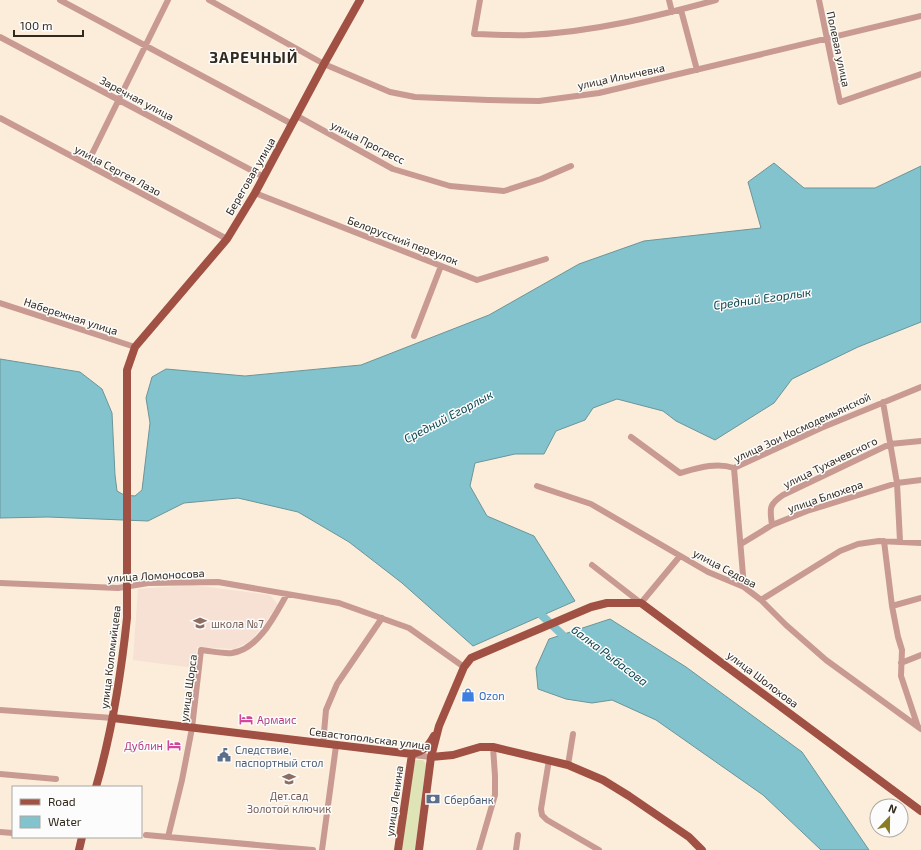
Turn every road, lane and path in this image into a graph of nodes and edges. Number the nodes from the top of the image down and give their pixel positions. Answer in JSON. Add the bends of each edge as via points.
{"nodes":[{"id":1,"x":60,"y":0,"type":"edge"},
{"id":2,"x":168,"y":0,"type":"edge"},
{"id":3,"x":209,"y":0,"type":"edge"},
{"id":4,"x":360,"y":0,"type":"edge"},
{"id":5,"x":480,"y":0,"type":"edge"},
{"id":6,"x":669,"y":0,"type":"edge"},
{"id":7,"x":716,"y":0,"type":"edge"},
{"id":8,"x":819,"y":0,"type":"edge"},
{"id":9,"x":681,"y":10,"type":"junction"},
{"id":10,"x":672,"y":12,"type":"junction"},
{"id":11,"x":921,"y":16,"type":"edge"},
{"id":12,"x":0,"y":37,"type":"edge"},
{"id":13,"x":828,"y":38,"type":"junction"},
{"id":14,"x":145,"y":46,"type":"junction"},
{"id":15,"x":324,"y":64,"type":"junction"},
{"id":16,"x":696,"y":70,"type":"junction"},
{"id":17,"x":921,"y":74,"type":"edge"},
{"id":18,"x":118,"y":100,"type":"junction"},
{"id":19,"x":297,"y":116,"type":"junction"},
{"id":20,"x":0,"y":118,"type":"edge"},
{"id":21,"x":292,"y":124,"type":"junction"},
{"id":22,"x":86,"y":164,"type":"junction"},
{"id":23,"x":571,"y":166,"type":"dead end"},
{"id":24,"x":264,"y":177,"type":"junction"},
{"id":25,"x":255,"y":193,"type":"junction"},
{"id":26,"x":227,"y":239,"type":"junction"},
{"id":27,"x":546,"y":259,"type":"dead end"},
{"id":28,"x":441,"y":266,"type":"junction"},
{"id":29,"x":0,"y":303,"type":"edge"},
{"id":30,"x":414,"y":336,"type":"dead end"},
{"id":31,"x":135,"y":347,"type":"junction"},
{"id":32,"x":921,"y":386,"type":"edge"},
{"id":33,"x":883,"y":402,"type":"junction"},
{"id":34,"x":631,"y":437,"type":"dead end"},
{"id":35,"x":921,"y":441,"type":"edge"},
{"id":36,"x":890,"y":444,"type":"junction"},
{"id":37,"x":734,"y":468,"type":"junction"},
{"id":38,"x":921,"y":480,"type":"edge"},
{"id":39,"x":897,"y":483,"type":"junction"},
{"id":40,"x":537,"y":486,"type":"dead end"},
{"id":41,"x":772,"y":526,"type":"junction"},
{"id":42,"x":884,"y":541,"type":"junction"},
{"id":43,"x":900,"y":542,"type":"junction"},
{"id":44,"x":921,"y":543,"type":"edge"},
{"id":45,"x":741,"y":544,"type":"junction"},
{"id":46,"x":680,"y":556,"type":"junction"},
{"id":47,"x":592,"y":565,"type":"dead end"},
{"id":48,"x":0,"y":583,"type":"edge"},
{"id":49,"x":127,"y":586,"type":"junction"},
{"id":50,"x":744,"y":587,"type":"junction"},
{"id":51,"x":287,"y":594,"type":"junction"},
{"id":52,"x":921,"y":598,"type":"edge"},
{"id":53,"x":761,"y":600,"type":"junction"},
{"id":54,"x":641,"y":603,"type":"junction"},
{"id":55,"x":892,"y":606,"type":"junction"},
{"id":56,"x":382,"y":618,"type":"junction"},
{"id":57,"x":921,"y":655,"type":"edge"},
{"id":58,"x":901,"y":662,"type":"junction"},
{"id":59,"x":464,"y":667,"type":"junction"},
{"id":60,"x":0,"y":710,"type":"edge"},
{"id":61,"x":113,"y":718,"type":"junction"},
{"id":62,"x":439,"y":726,"type":"junction"},
{"id":63,"x":192,"y":728,"type":"junction"},
{"id":64,"x":920,"y":728,"type":"edge"},
{"id":65,"x":573,"y":734,"type":"dead end"},
{"id":66,"x":322,"y":744,"type":"junction"},
{"id":67,"x":336,"y":746,"type":"junction"},
{"id":68,"x":493,"y":747,"type":"junction"},
{"id":69,"x":412,"y":754,"type":"junction"},
{"id":70,"x":431,"y":757,"type":"junction"},
{"id":71,"x":549,"y":760,"type":"junction"},
{"id":72,"x":568,"y":765,"type":"junction"},
{"id":73,"x":0,"y":774,"type":"edge"},
{"id":74,"x":56,"y":779,"type":"dead end"},
{"id":75,"x":96,"y":786,"type":"edge"},
{"id":76,"x":921,"y":811,"type":"edge"},
{"id":77,"x":0,"y":832,"type":"edge"},
{"id":78,"x":12,"y":833,"type":"edge"},
{"id":79,"x":518,"y":835,"type":"dead end"},
{"id":80,"x":146,"y":836,"type":"dead end"},
{"id":81,"x":168,"y":837,"type":"junction"},
{"id":82,"x":82,"y":838,"type":"edge"},
{"id":83,"x":79,"y":850,"type":"edge"},
{"id":84,"x":313,"y":850,"type":"edge"},
{"id":85,"x":322,"y":850,"type":"edge"},
{"id":86,"x":398,"y":850,"type":"edge"},
{"id":87,"x":419,"y":850,"type":"edge"},
{"id":88,"x":478,"y":850,"type":"edge"},
{"id":89,"x":516,"y":850,"type":"edge"},
{"id":90,"x":599,"y":850,"type":"edge"},
{"id":91,"x":702,"y":850,"type":"edge"}],
"edges":[{"from":1,"to":14,"type":"street"},
{"from":2,"to":14,"type":"street"},
{"from":3,"to":15,"type":"street","name":"улица Ильичевка"},
{"from":4,"to":15,"type":"main road","name":"Береговая улица"},
{"from":5,"to":10,"type":"street","via":[[474,34],[528,36],[587,30]]},
{"from":6,"to":10,"type":"street"},
{"from":7,"to":9,"type":"street"},
{"from":8,"to":13,"type":"street","name":"Полевая улица"},
{"from":9,"to":10,"type":"street"},
{"from":9,"to":16,"type":"street"},
{"from":11,"to":13,"type":"street","name":"улица Ильичевка"},
{"from":12,"to":18,"type":"street","name":"Заречная улица"},
{"from":13,"to":16,"type":"street","name":"улица Ильичевка"},
{"from":13,"to":17,"type":"street","name":"Полевая улица","via":[[840,102]]},
{"from":14,"to":18,"type":"street"},
{"from":14,"to":21,"type":"street"},
{"from":15,"to":16,"type":"street","name":"улица Ильичевка","via":[[390,92],[415,97],[540,101],[599,93]]},
{"from":15,"to":19,"type":"main road","name":"Береговая улица"},
{"from":18,"to":22,"type":"street"},
{"from":18,"to":24,"type":"street","name":"Заречная улица"},
{"from":19,"to":21,"type":"main road","name":"Береговая улица"},
{"from":19,"to":23,"type":"street","name":"улица Прогресс","via":[[393,169],[450,186],[504,191]]},
{"from":20,"to":22,"type":"street","name":"улица Сергея Лазо"},
{"from":21,"to":24,"type":"main road","name":"Береговая улица"},
{"from":22,"to":26,"type":"street","name":"улица Сергея Лазо"},
{"from":24,"to":25,"type":"main road","name":"Береговая улица"},
{"from":25,"to":26,"type":"main road","name":"Береговая улица"},
{"from":25,"to":28,"type":"street","name":"Белорусский переулок"},
{"from":26,"to":31,"type":"main road","name":"Береговая улица"},
{"from":27,"to":28,"type":"street","name":"Белорусский переулок","via":[[477,280]]},
{"from":28,"to":30,"type":"street"},
{"from":29,"to":31,"type":"street","name":"Набережная улица"},
{"from":31,"to":49,"type":"main road","name":"улица Коломийцева","via":[[127,370]]},
{"from":32,"to":33,"type":"street","name":"улица Зои Космодемьянской"},
{"from":33,"to":36,"type":"street"},
{"from":33,"to":37,"type":"street","name":"улица Зои Космодемьянской"},
{"from":34,"to":37,"type":"street","via":[[680,473],[724,465]]},
{"from":35,"to":36,"type":"street","name":"улица Тухачевского"},
{"from":36,"to":39,"type":"street"},
{"from":36,"to":41,"type":"street","name":"улица Тухачевского","via":[[774,501],[770,507]]},
{"from":37,"to":45,"type":"street","name":"улица Зои Космодемьянской"},
{"from":38,"to":39,"type":"street","name":"улица Блюхера"},
{"from":39,"to":41,"type":"street","name":"улица Блюхера","via":[[807,511]]},
{"from":39,"to":43,"type":"street"},
{"from":40,"to":46,"type":"street","name":"улица Седова","via":[[591,504]]},
{"from":41,"to":45,"type":"street","name":"улица Блюхера"},
{"from":42,"to":43,"type":"street"},
{"from":42,"to":53,"type":"street","via":[[858,544],[840,551]]},
{"from":42,"to":55,"type":"street"},
{"from":43,"to":44,"type":"street"},
{"from":45,"to":50,"type":"street","name":"улица Зои Космодемьянской"},
{"from":46,"to":50,"type":"street","name":"улица Седова","via":[[708,572]]},
{"from":46,"to":54,"type":"street"},
{"from":47,"to":54,"type":"street","name":"улица Шолохова"},
{"from":48,"to":49,"type":"street","name":"улица Ломоносова","via":[[118,588]]},
{"from":49,"to":51,"type":"street","name":"улица Ломоносова","via":[[148,583],[218,582]]},
{"from":49,"to":61,"type":"main road","name":"улица Коломийцева","via":[[124,646]]},
{"from":50,"to":53,"type":"street","name":"улица Седова"},
{"from":51,"to":56,"type":"street","name":"улица Ломоносова","via":[[339,603]]},
{"from":51,"to":63,"type":"street","name":"улица Щорса","via":[[259,638],[244,649],[232,653],[201,650]]},
{"from":52,"to":55,"type":"street"},
{"from":53,"to":64,"type":"street","name":"улица Седова","via":[[826,660]]},
{"from":54,"to":59,"type":"main road","via":[[607,603],[591,607],[471,658]]},
{"from":54,"to":76,"type":"main road","name":"улица Шолохова"},
{"from":55,"to":58,"type":"street","via":[[902,650]]},
{"from":56,"to":59,"type":"street","name":"улица Ломоносова","via":[[410,628]]},
{"from":56,"to":66,"type":"street","via":[[337,684],[326,710]]},
{"from":57,"to":58,"type":"street"},
{"from":58,"to":64,"type":"street","via":[[901,676]]},
{"from":59,"to":62,"type":"main road"},
{"from":60,"to":61,"type":"street","name":"Севастопольская улица"},
{"from":61,"to":63,"type":"main road","name":"Севастопольская улица"},
{"from":61,"to":75,"type":"main road","name":"улица Коломийцева"},
{"from":62,"to":69,"type":"main road","via":[[430,743],[422,751]]},
{"from":62,"to":70,"type":"main road"},
{"from":63,"to":66,"type":"main road","name":"Севастопольская улица"},
{"from":63,"to":81,"type":"street","name":"улица Щорса"},
{"from":65,"to":72,"type":"street"},
{"from":66,"to":67,"type":"main road","name":"Севастопольская улица"},
{"from":67,"to":69,"type":"main road","name":"Севастопольская улица"},
{"from":67,"to":85,"type":"street"},
{"from":68,"to":70,"type":"main road","name":"Севастопольская улица","via":[[480,747],[453,755]]},
{"from":68,"to":71,"type":"main road","name":"Севастопольская улица"},
{"from":68,"to":88,"type":"street","via":[[495,796]]},
{"from":69,"to":70,"type":"street","name":"Севастопольская улица"},
{"from":69,"to":86,"type":"main road","name":"улица Ленина"},
{"from":70,"to":87,"type":"main road"},
{"from":71,"to":72,"type":"main road","name":"Севастопольская улица"},
{"from":71,"to":90,"type":"street","via":[[542,815]]},
{"from":72,"to":91,"type":"main road","name":"Севастопольская улица","via":[[603,780],[629,796],[689,837]]},
{"from":73,"to":74,"type":"street"},
{"from":77,"to":78,"type":"street"},
{"from":79,"to":89,"type":"street"},
{"from":80,"to":81,"type":"street"},
{"from":81,"to":84,"type":"street"},
{"from":82,"to":83,"type":"main road"}]}
